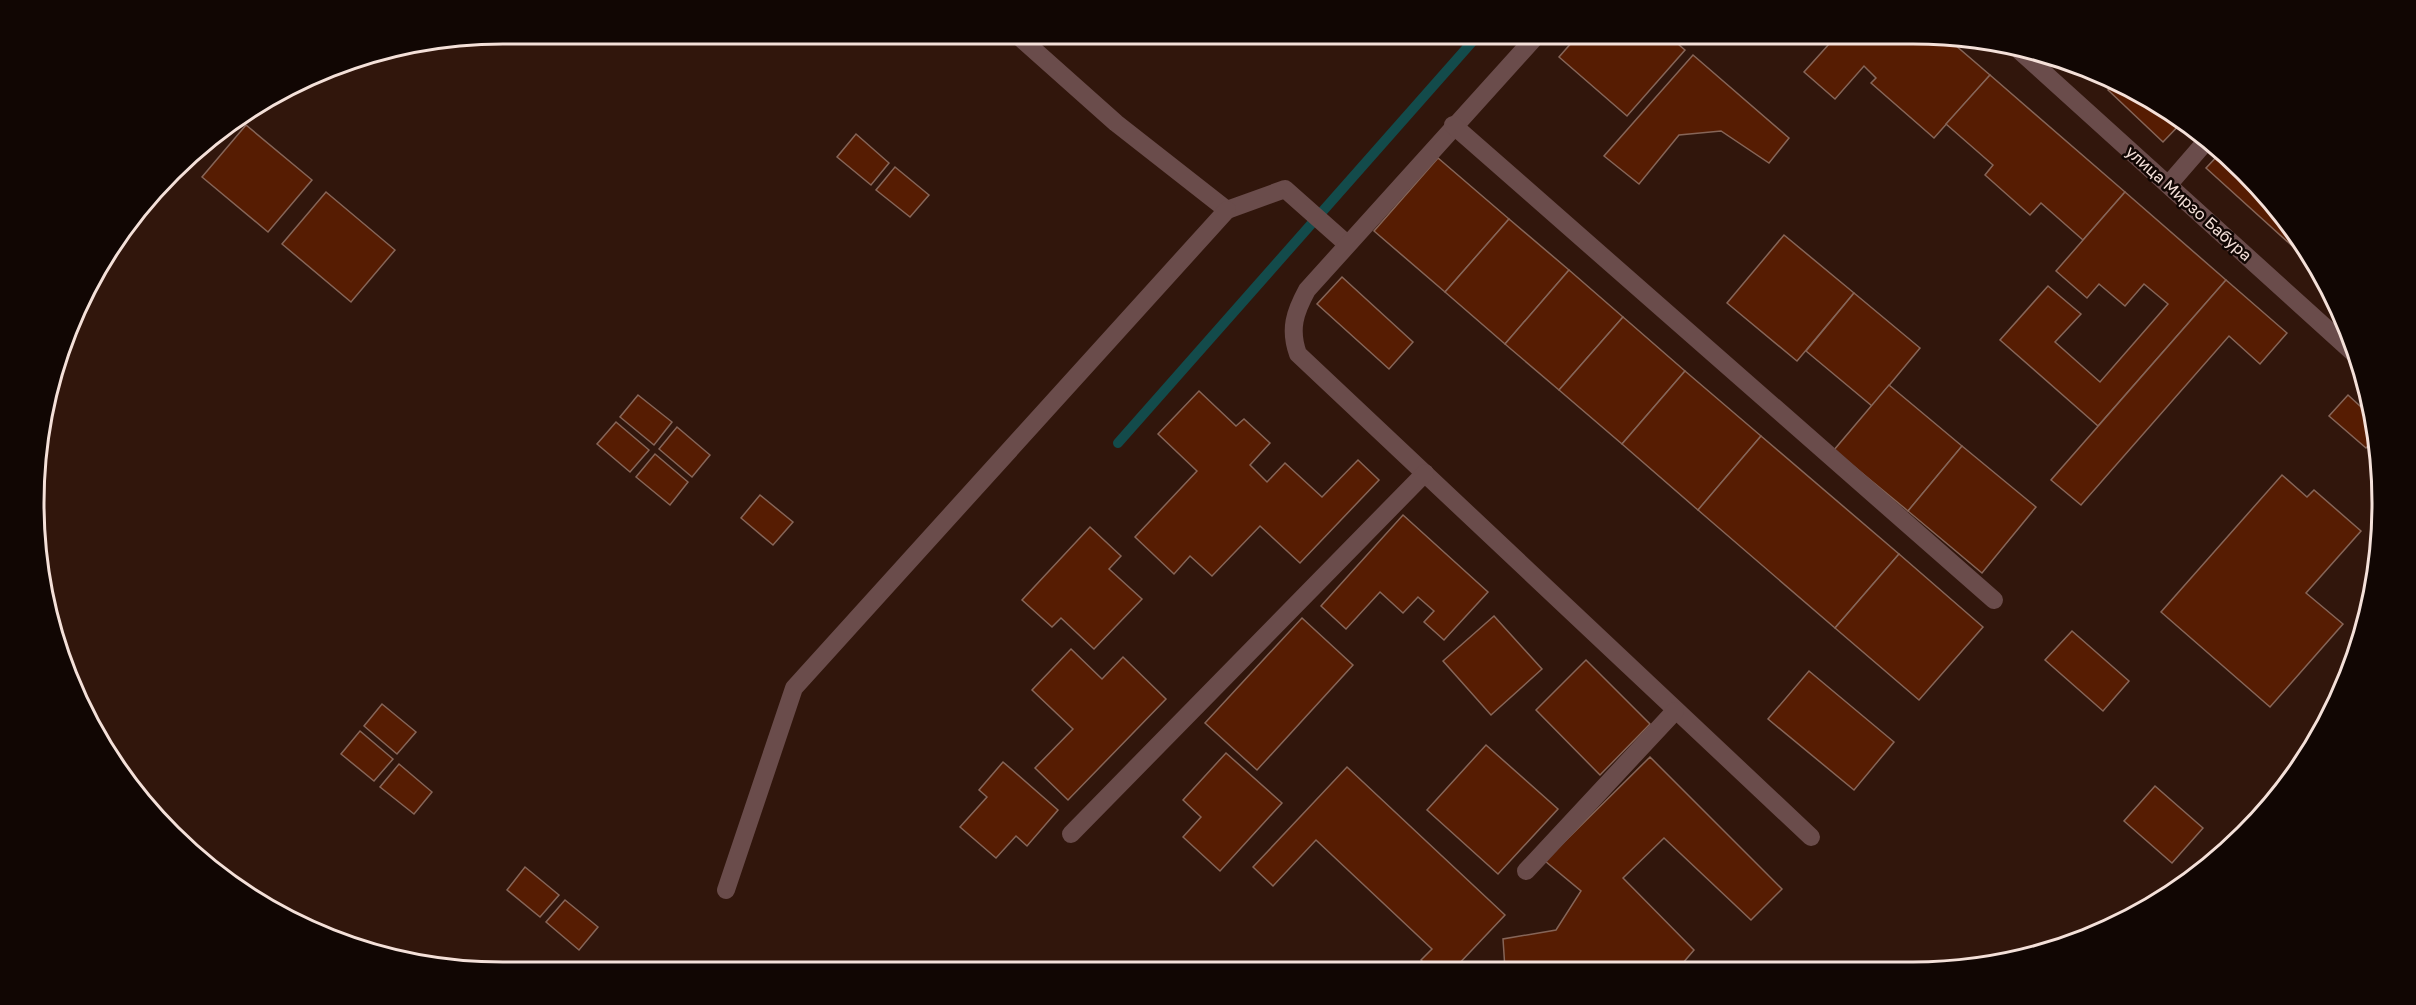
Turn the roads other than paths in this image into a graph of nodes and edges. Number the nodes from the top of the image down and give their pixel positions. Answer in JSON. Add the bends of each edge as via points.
{"nodes":[{"id":1,"x":1027,"y":44,"type":"edge"},
{"id":2,"x":1529,"y":44,"type":"edge"},
{"id":3,"x":2028,"y":58,"type":"edge"},
{"id":4,"x":1453,"y":125,"type":"junction"},
{"id":5,"x":2202,"y":146,"type":"edge"},
{"id":6,"x":2169,"y":184,"type":"junction"},
{"id":7,"x":1227,"y":210,"type":"junction"},
{"id":8,"x":1347,"y":244,"type":"junction"},
{"id":9,"x":2344,"y":344,"type":"edge"},
{"id":10,"x":1425,"y":473,"type":"junction"},
{"id":11,"x":1994,"y":600,"type":"dead end"},
{"id":12,"x":1675,"y":711,"type":"junction"},
{"id":13,"x":1071,"y":834,"type":"dead end"},
{"id":14,"x":1811,"y":837,"type":"dead end"},
{"id":15,"x":1526,"y":871,"type":"dead end"},
{"id":16,"x":726,"y":890,"type":"dead end"}],
"edges":[{"from":1,"to":7,"type":"street","via":[[1116,123]]},
{"from":2,"to":4,"type":"street"},
{"from":3,"to":6,"type":"street","name":"улица Мирзо Бабура"},
{"from":4,"to":8,"type":"street"},
{"from":4,"to":11,"type":"street"},
{"from":5,"to":6,"type":"street"},
{"from":6,"to":9,"type":"street","name":"улица Мирзо Бабура"},
{"from":7,"to":8,"type":"street","via":[[1285,189]]},
{"from":7,"to":16,"type":"street","via":[[794,688]]},
{"from":8,"to":10,"type":"street","via":[[1307,290],[1298,306],[1293,340],[1298,354]]},
{"from":10,"to":12,"type":"street"},
{"from":10,"to":13,"type":"street"},
{"from":12,"to":14,"type":"street"},
{"from":12,"to":15,"type":"street"}]}
